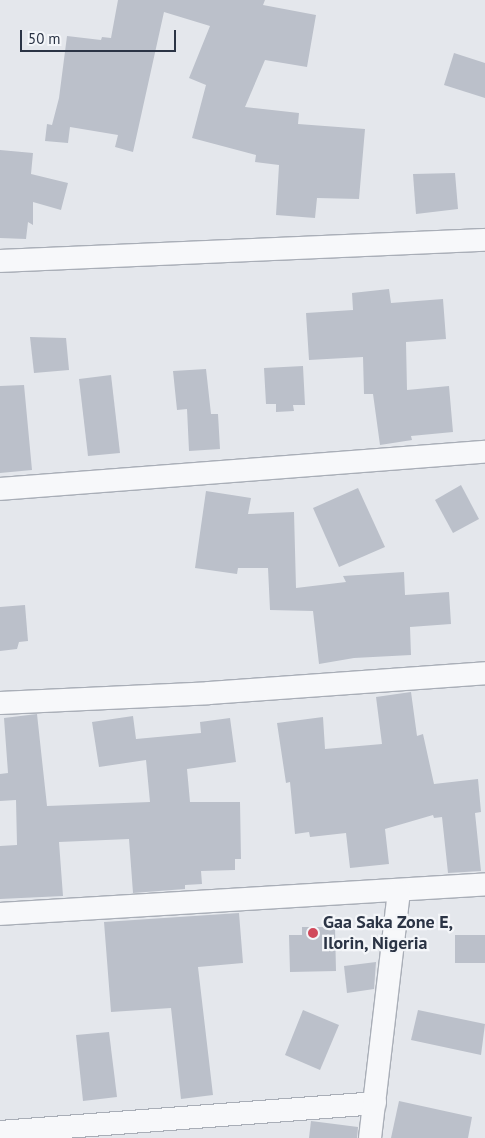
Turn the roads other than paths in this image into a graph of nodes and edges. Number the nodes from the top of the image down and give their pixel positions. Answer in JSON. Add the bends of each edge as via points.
{"nodes":[{"id":1,"x":485,"y":240,"type":"edge"},
{"id":2,"x":0,"y":261,"type":"edge"},
{"id":3,"x":485,"y":452,"type":"edge"},
{"id":4,"x":0,"y":489,"type":"edge"},
{"id":5,"x":485,"y":673,"type":"edge"},
{"id":6,"x":0,"y":703,"type":"edge"},
{"id":7,"x":485,"y":884,"type":"edge"},
{"id":8,"x":399,"y":891,"type":"junction"},
{"id":9,"x":0,"y":914,"type":"edge"},
{"id":10,"x":375,"y":1103,"type":"junction"},
{"id":11,"x":0,"y":1132,"type":"edge"},
{"id":12,"x":370,"y":1138,"type":"edge"}],
"edges":[{"from":1,"to":2,"type":"street"},
{"from":3,"to":4,"type":"street"},
{"from":5,"to":6,"type":"street"},
{"from":7,"to":8,"type":"street"},
{"from":8,"to":9,"type":"street"},
{"from":8,"to":10,"type":"street"},
{"from":10,"to":11,"type":"street"},
{"from":10,"to":12,"type":"street"}]}
